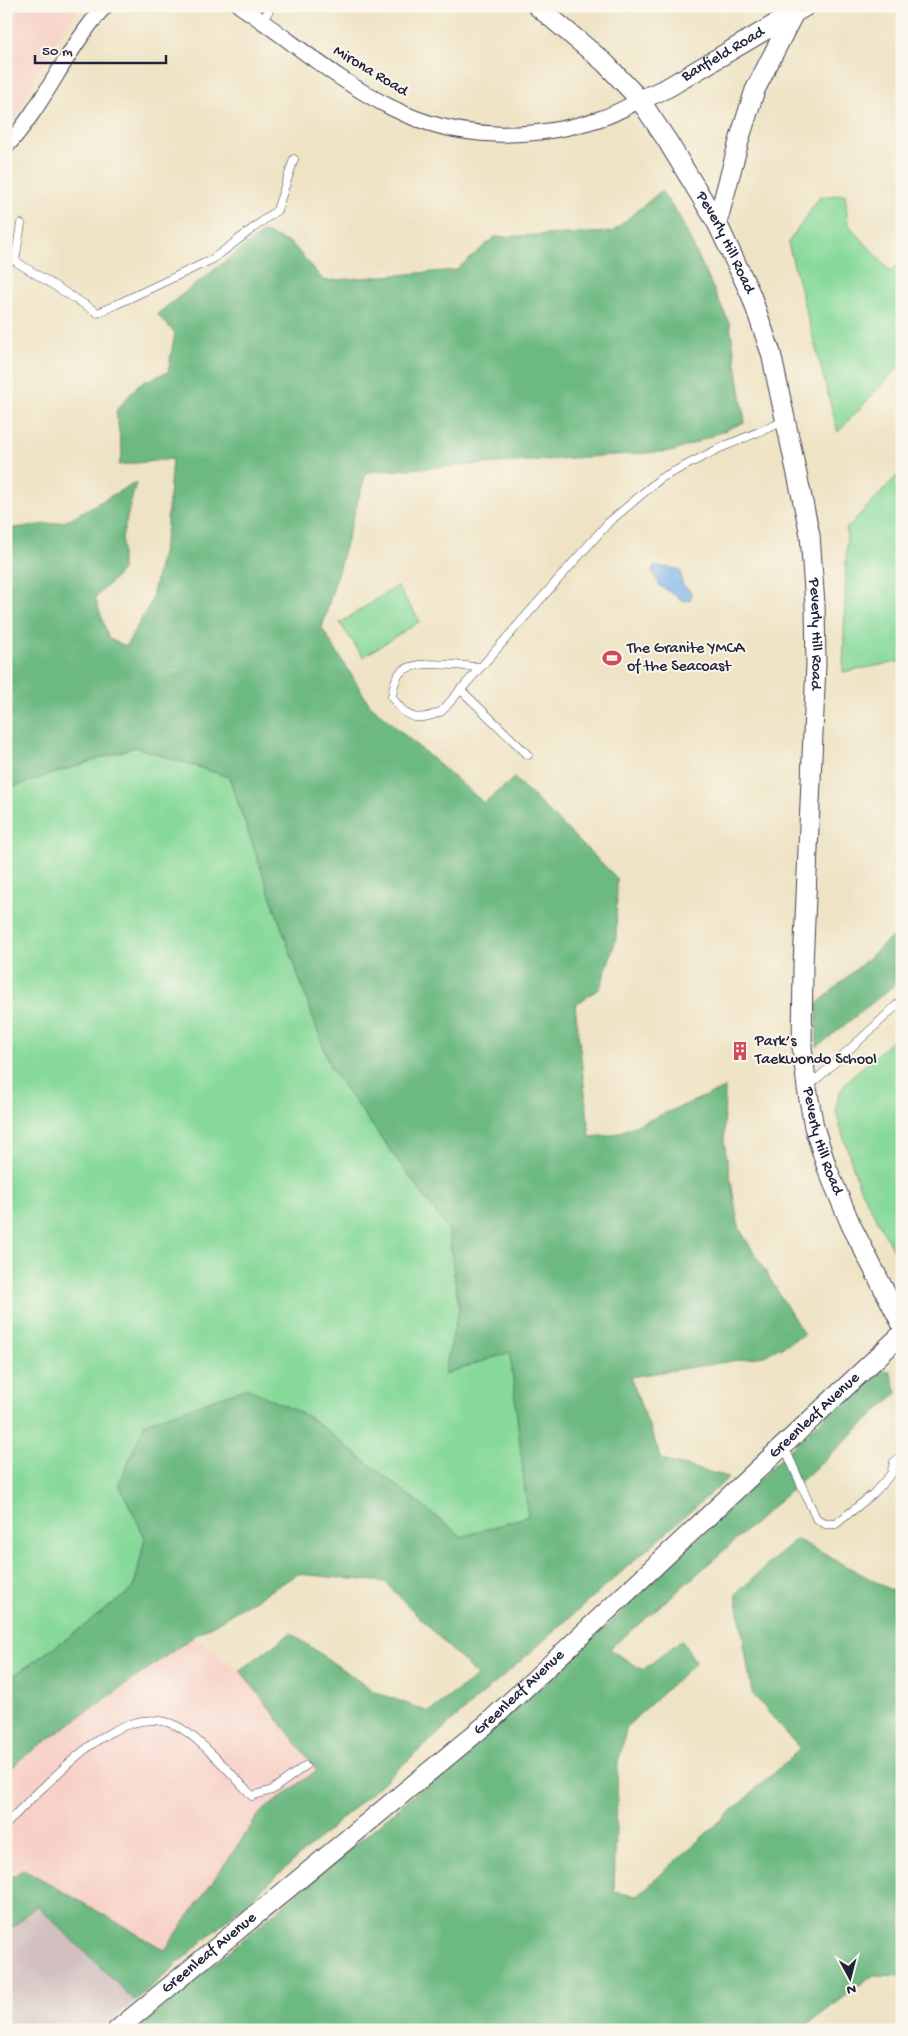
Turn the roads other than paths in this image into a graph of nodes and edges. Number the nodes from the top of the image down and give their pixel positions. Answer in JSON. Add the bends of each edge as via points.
{"nodes":[{"id":1,"x":105,"y":6,"type":"edge"},
{"id":2,"x":240,"y":6,"type":"edge"},
{"id":3,"x":272,"y":6,"type":"edge"},
{"id":4,"x":537,"y":6,"type":"edge"},
{"id":5,"x":800,"y":10,"type":"edge"},
{"id":6,"x":262,"y":21,"type":"junction"},
{"id":7,"x":640,"y":100,"type":"junction"},
{"id":8,"x":6,"y":147,"type":"edge"},
{"id":9,"x":294,"y":159,"type":"dead end"},
{"id":10,"x":717,"y":223,"type":"junction"},
{"id":11,"x":21,"y":224,"type":"dead end"},
{"id":12,"x":786,"y":421,"type":"junction"},
{"id":13,"x":479,"y":667,"type":"junction"},
{"id":14,"x":460,"y":689,"type":"junction"},
{"id":15,"x":528,"y":755,"type":"dead end"},
{"id":16,"x":902,"y":1000,"type":"edge"},
{"id":17,"x":807,"y":1088,"type":"junction"},
{"id":18,"x":902,"y":1325,"type":"edge"},
{"id":19,"x":902,"y":1334,"type":"edge"},
{"id":20,"x":784,"y":1445,"type":"junction"},
{"id":21,"x":902,"y":1457,"type":"edge"},
{"id":22,"x":305,"y":1766,"type":"dead end"},
{"id":23,"x":6,"y":1825,"type":"edge"},
{"id":24,"x":116,"y":2030,"type":"edge"}],
"edges":[{"from":1,"to":8,"type":"street","via":[[23,128]]},
{"from":2,"to":6,"type":"street","name":"Mirona Road"},
{"from":3,"to":6,"type":"lane"},
{"from":4,"to":7,"type":"street","name":"Peverly Hill Road","via":[[605,63]]},
{"from":5,"to":7,"type":"street","name":"Banfield Road","via":[[667,88]]},
{"from":5,"to":10,"type":"street","via":[[755,90]]},
{"from":6,"to":7,"type":"street","name":"Mirona Road","via":[[349,83],[392,108],[448,129],[483,135],[533,133],[604,118]]},
{"from":7,"to":10,"type":"street","name":"Peverly Hill Road"},
{"from":9,"to":11,"type":"lane","via":[[277,210],[213,259],[98,313],[15,261]]},
{"from":10,"to":12,"type":"street","name":"Peverly Hill Road","via":[[751,295],[771,354]]},
{"from":12,"to":13,"type":"lane","via":[[720,448],[661,478],[608,523]]},
{"from":12,"to":17,"type":"street","name":"Peverly Hill Road","via":[[810,535],[815,605],[816,664],[803,966],[802,1047]]},
{"from":13,"to":14,"type":"lane"},
{"from":13,"to":14,"type":"lane","via":[[419,664],[408,667],[398,675],[392,697],[401,711],[414,718],[430,717],[442,712]]},
{"from":14,"to":15,"type":"lane"},
{"from":16,"to":17,"type":"lane"},
{"from":17,"to":18,"type":"street","name":"Peverly Hill Road","via":[[814,1127],[827,1168],[850,1225]]},
{"from":19,"to":20,"type":"street","name":"Greenleaf Avenue"},
{"from":20,"to":21,"type":"lane","via":[[816,1518],[825,1524],[836,1524],[873,1494],[891,1474],[894,1462]]},
{"from":20,"to":24,"type":"street","name":"Greenleaf Avenue","via":[[489,1722]]},
{"from":22,"to":23,"type":"lane","via":[[272,1790],[252,1796],[194,1738],[177,1726],[157,1721],[136,1723],[116,1730],[80,1752]]}]}
